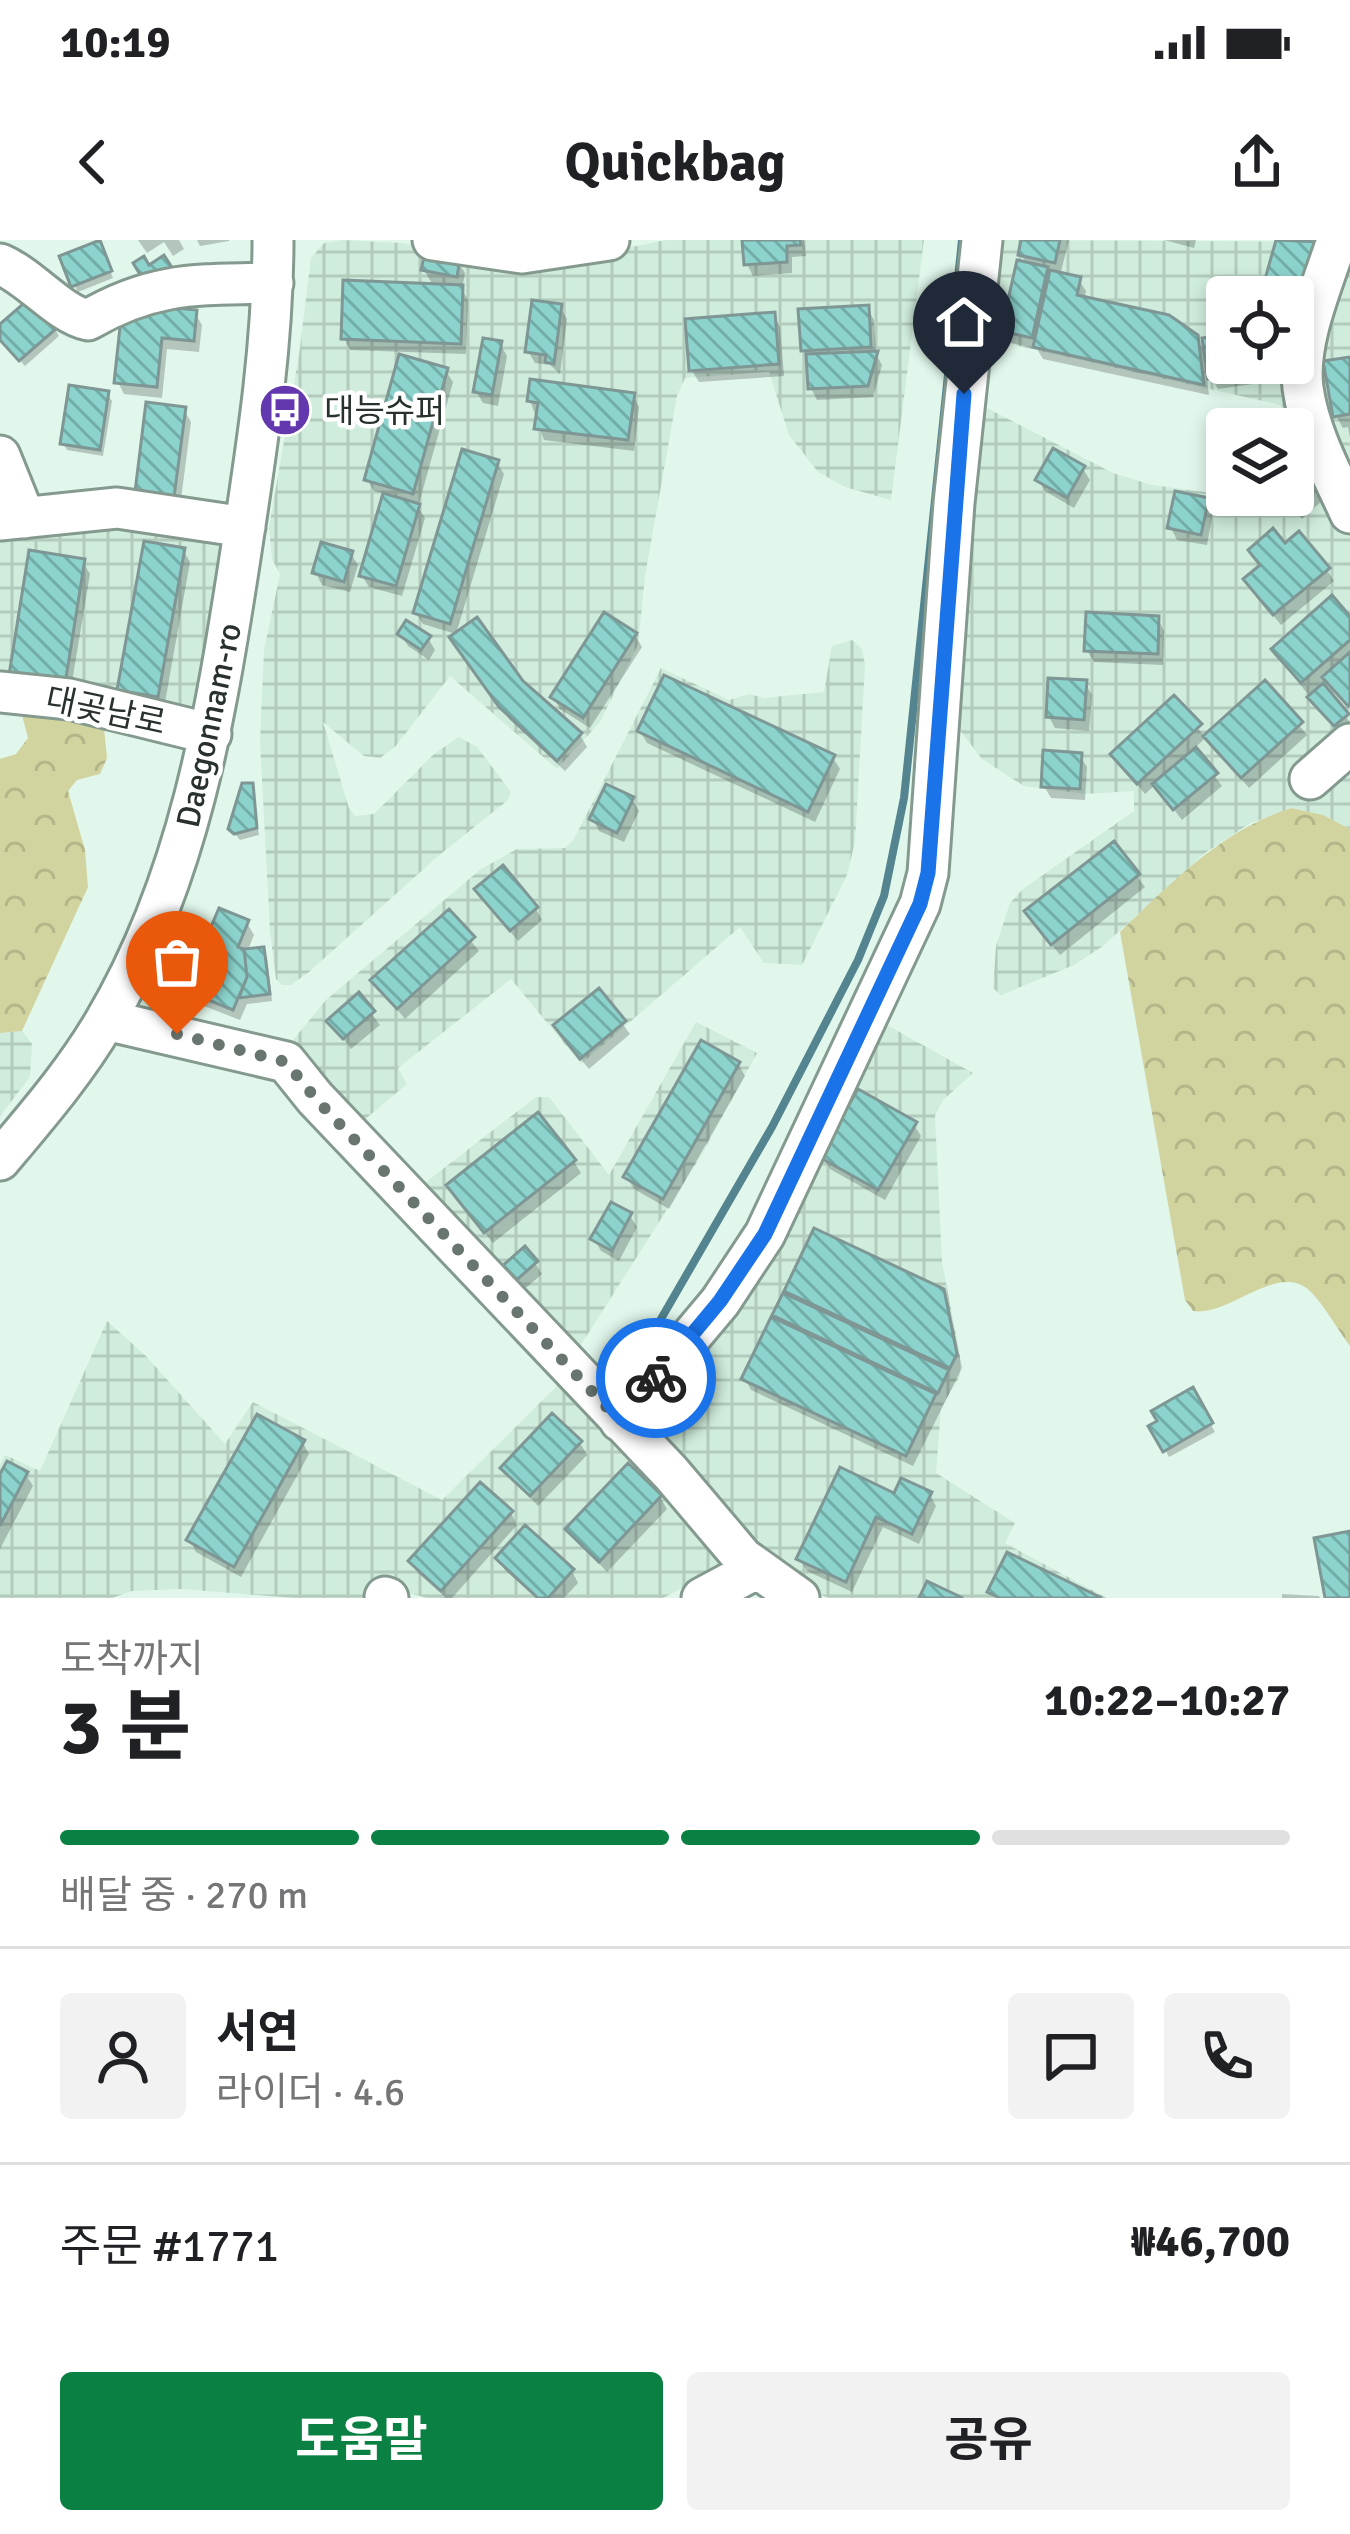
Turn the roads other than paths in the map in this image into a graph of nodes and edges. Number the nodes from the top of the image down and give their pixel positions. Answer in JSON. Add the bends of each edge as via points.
{"nodes":[{"id":1,"x":273,"y":240,"type":"edge"},
{"id":2,"x":434,"y":240,"type":"edge"},
{"id":3,"x":609,"y":240,"type":"edge"},
{"id":4,"x":982,"y":240,"type":"edge"},
{"id":5,"x":1337,"y":240,"type":"edge"},
{"id":6,"x":0,"y":264,"type":"edge"},
{"id":7,"x":273,"y":283,"type":"junction"},
{"id":8,"x":0,"y":456,"type":"edge"},
{"id":9,"x":1350,"y":513,"type":"edge"},
{"id":10,"x":12,"y":519,"type":"edge"},
{"id":11,"x":244,"y":527,"type":"junction"},
{"id":12,"x":0,"y":692,"type":"edge"},
{"id":13,"x":211,"y":734,"type":"junction"},
{"id":14,"x":1350,"y":744,"type":"edge"},
{"id":15,"x":1310,"y":779,"type":"dead end"},
{"id":16,"x":106,"y":1020,"type":"junction"},
{"id":17,"x":0,"y":1160,"type":"edge"},
{"id":18,"x":620,"y":1421,"type":"junction"},
{"id":19,"x":756,"y":1569,"type":"junction"},
{"id":20,"x":702,"y":1598,"type":"edge"},
{"id":21,"x":799,"y":1598,"type":"edge"}],
"edges":[{"from":1,"to":7,"type":"street","name":"Daegonnam-ro"},
{"from":2,"to":3,"type":"street","via":[[522,253]]},
{"from":4,"to":18,"type":"street","via":[[920,904],[765,1234]]},
{"from":5,"to":9,"type":"street","via":[[1303,387]]},
{"from":6,"to":7,"type":"street","via":[[88,320],[168,286]]},
{"from":7,"to":11,"type":"street","name":"Daegonnam-ro"},
{"from":8,"to":10,"type":"street"},
{"from":10,"to":11,"type":"street","via":[[117,508]]},
{"from":11,"to":13,"type":"street","name":"Daegonnam-ro"},
{"from":12,"to":13,"type":"street","name":"대곶남로","via":[[69,699]]},
{"from":13,"to":16,"type":"street","name":"Daegonnam-ro","via":[[166,897]]},
{"from":14,"to":15,"type":"street"},
{"from":16,"to":17,"type":"street","name":"Daegonnam-ro"},
{"from":16,"to":18,"type":"street","via":[[286,1062]]},
{"from":18,"to":19,"type":"street"},
{"from":19,"to":20,"type":"street"},
{"from":19,"to":21,"type":"street"}]}
